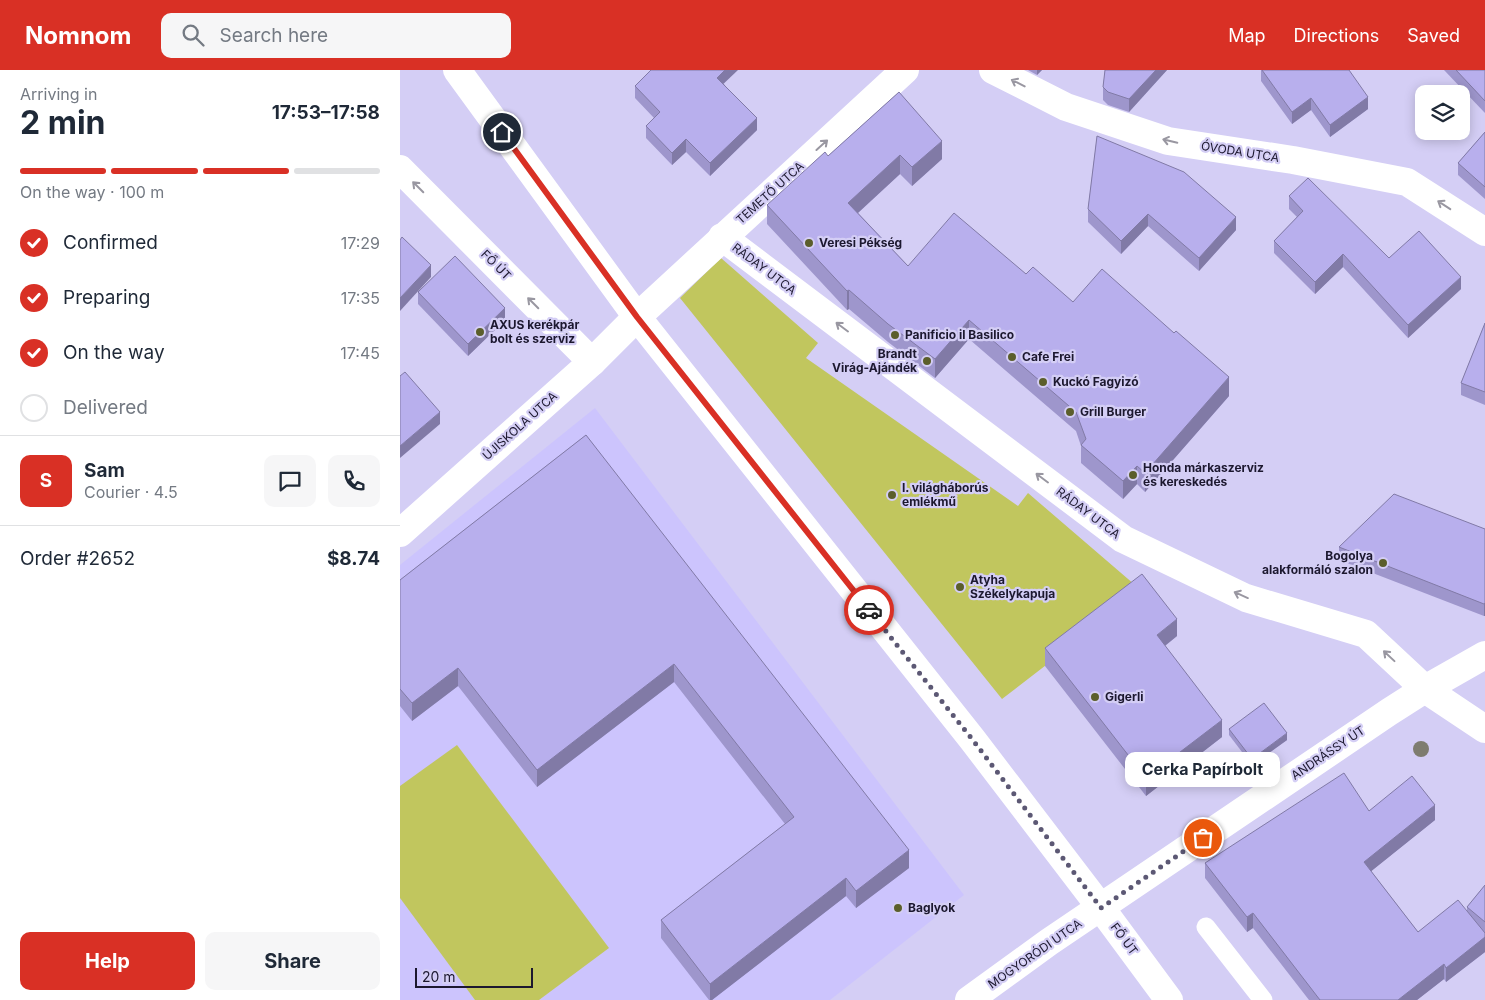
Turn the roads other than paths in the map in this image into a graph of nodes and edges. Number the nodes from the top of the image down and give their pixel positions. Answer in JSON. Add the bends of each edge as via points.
{"nodes":[{"id":1,"x":457,"y":70,"type":"edge"},
{"id":2,"x":905,"y":70,"type":"edge"},
{"id":3,"x":994,"y":70,"type":"edge"},
{"id":4,"x":400,"y":169,"type":"edge"},
{"id":5,"x":1485,"y":232,"type":"edge"},
{"id":6,"x":722,"y":237,"type":"junction"},
{"id":7,"x":637,"y":317,"type":"junction"},
{"id":8,"x":592,"y":362,"type":"junction"},
{"id":9,"x":400,"y":533,"type":"edge"},
{"id":10,"x":1485,"y":655,"type":"edge"},
{"id":11,"x":1425,"y":689,"type":"junction"},
{"id":12,"x":1485,"y":729,"type":"edge"},
{"id":13,"x":1101,"y":908,"type":"junction"},
{"id":14,"x":1206,"y":927,"type":"dead end"},
{"id":15,"x":969,"y":1000,"type":"edge"},
{"id":16,"x":1170,"y":1000,"type":"edge"},
{"id":17,"x":1263,"y":1000,"type":"edge"}],
"edges":[{"from":1,"to":7,"type":"street","name":"FŐ ÚT"},
{"from":6,"to":2,"type":"street","name":"TEMETŐ UTCA","one_way":true},
{"from":5,"to":3,"type":"street","name":"ÓVODA UTCA","one_way":true,"via":[[1407,182],[1168,141],[1066,107]]},
{"from":8,"to":4,"type":"street","name":"FŐ ÚT","one_way":true},
{"from":6,"to":7,"type":"street","name":"TEMETŐ UTCA"},
{"from":11,"to":6,"type":"street","name":"RÁDAY UTCA","one_way":true,"via":[[1366,634],[1246,598],[1123,539]]},
{"from":7,"to":8,"type":"street","name":"ÚJISKOLA UTCA"},
{"from":7,"to":13,"type":"street","name":"FŐ ÚT","via":[[972,739]]},
{"from":8,"to":9,"type":"street","name":"ÚJISKOLA UTCA"},
{"from":10,"to":11,"type":"street","name":"ANDRÁSSY ÚT"},
{"from":11,"to":12,"type":"street","name":"RÁDAY UTCA"},
{"from":11,"to":13,"type":"street","name":"ANDRÁSSY ÚT"},
{"from":13,"to":15,"type":"street","name":"MOGYORÓDI UTCA"},
{"from":13,"to":16,"type":"street","name":"FŐ ÚT"},
{"from":14,"to":17,"type":"lane"}]}
